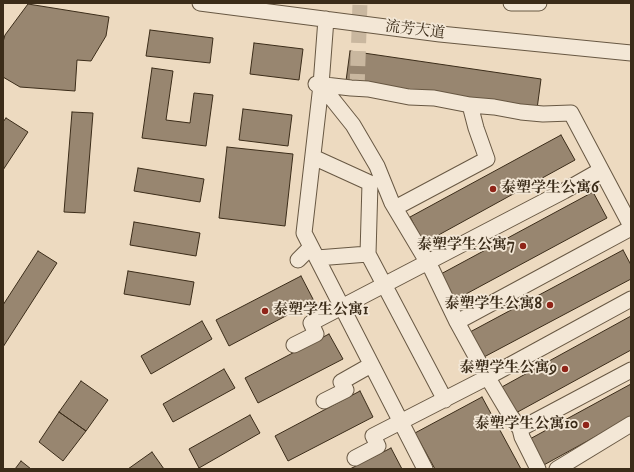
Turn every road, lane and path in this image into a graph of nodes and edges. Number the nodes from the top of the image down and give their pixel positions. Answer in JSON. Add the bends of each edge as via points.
{"nodes":[{"id":1,"x":200,"y":3,"type":"edge"},
{"id":2,"x":511,"y":3,"type":"edge"},
{"id":3,"x":539,"y":3,"type":"edge"},
{"id":4,"x":326,"y":19,"type":"junction"},
{"id":5,"x":631,"y":53,"type":"edge"},
{"id":6,"x":317,"y":84,"type":"junction"},
{"id":7,"x":470,"y":105,"type":"junction"},
{"id":8,"x":313,"y":157,"type":"junction"},
{"id":9,"x":601,"y":170,"type":"junction"},
{"id":10,"x":395,"y":208,"type":"junction"},
{"id":11,"x":631,"y":227,"type":"edge"},
{"id":12,"x":314,"y":252,"type":"junction"},
{"id":13,"x":368,"y":254,"type":"junction"},
{"id":14,"x":298,"y":260,"type":"dead end"},
{"id":15,"x":427,"y":262,"type":"junction"},
{"id":16,"x":384,"y":284,"type":"junction"},
{"id":17,"x":631,"y":300,"type":"edge"},
{"id":18,"x":342,"y":306,"type":"junction"},
{"id":19,"x":458,"y":322,"type":"junction"},
{"id":20,"x":294,"y":345,"type":"dead end"},
{"id":21,"x":372,"y":365,"type":"junction"},
{"id":22,"x":631,"y":370,"type":"edge"},
{"id":23,"x":488,"y":377,"type":"junction"},
{"id":24,"x":445,"y":400,"type":"junction"},
{"id":25,"x":324,"y":401,"type":"dead end"},
{"id":26,"x":401,"y":423,"type":"junction"},
{"id":27,"x":631,"y":424,"type":"edge"},
{"id":28,"x":520,"y":429,"type":"junction"},
{"id":29,"x":355,"y":458,"type":"dead end"},
{"id":30,"x":424,"y":469,"type":"edge"},
{"id":31,"x":538,"y":469,"type":"edge"},
{"id":32,"x":556,"y":469,"type":"edge"}],
"edges":[{"from":1,"to":4,"type":"street","name":"流芳大道"},
{"from":2,"to":3,"type":"street"},
{"from":4,"to":5,"type":"street","name":"流芳大道","via":[[440,34]]},
{"from":4,"to":6,"type":"street"},
{"from":6,"to":7,"type":"street","via":[[434,98]]},
{"from":6,"to":8,"type":"street"},
{"from":6,"to":10,"type":"street","via":[[353,125],[377,166]]},
{"from":7,"to":9,"type":"street","via":[[536,114],[571,114]]},
{"from":7,"to":10,"type":"street","via":[[487,159]]},
{"from":8,"to":12,"type":"street","via":[[304,233]]},
{"from":8,"to":13,"type":"street","via":[[370,183]]},
{"from":9,"to":11,"type":"street"},
{"from":9,"to":15,"type":"street"},
{"from":10,"to":15,"type":"street"},
{"from":11,"to":19,"type":"street"},
{"from":12,"to":13,"type":"street"},
{"from":12,"to":14,"type":"street"},
{"from":12,"to":18,"type":"street"},
{"from":13,"to":16,"type":"street"},
{"from":15,"to":16,"type":"street"},
{"from":15,"to":19,"type":"street"},
{"from":16,"to":18,"type":"street"},
{"from":16,"to":24,"type":"street"},
{"from":17,"to":23,"type":"street"},
{"from":18,"to":20,"type":"street","via":[[311,323],[316,334]]},
{"from":18,"to":21,"type":"street"},
{"from":19,"to":23,"type":"street"},
{"from":21,"to":25,"type":"street","via":[[341,382],[346,390]]},
{"from":21,"to":26,"type":"street"},
{"from":22,"to":28,"type":"street"},
{"from":23,"to":24,"type":"street"},
{"from":23,"to":28,"type":"street"},
{"from":24,"to":26,"type":"street"},
{"from":26,"to":29,"type":"street","via":[[373,436],[378,446]]},
{"from":26,"to":30,"type":"street"},
{"from":27,"to":32,"type":"street"},
{"from":28,"to":31,"type":"street"}]}
